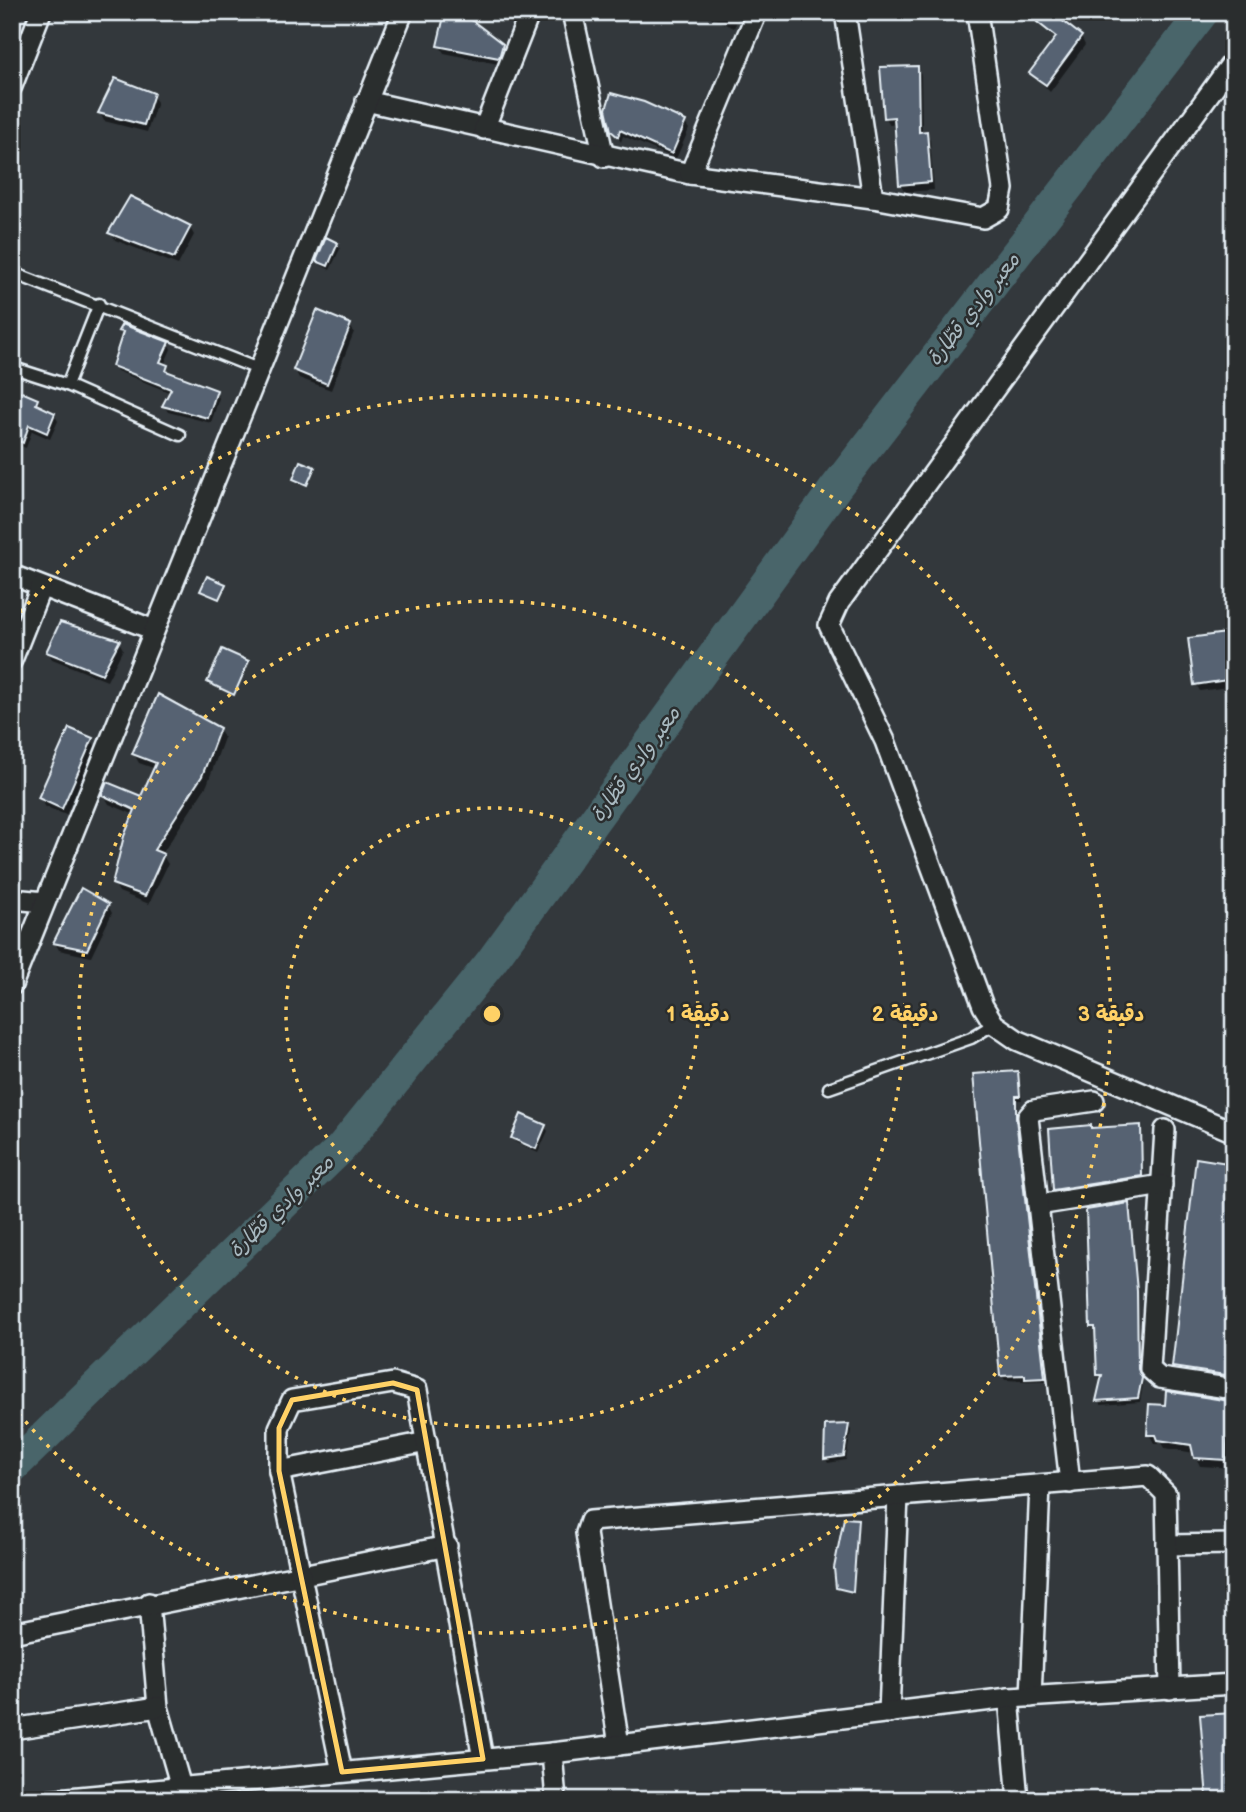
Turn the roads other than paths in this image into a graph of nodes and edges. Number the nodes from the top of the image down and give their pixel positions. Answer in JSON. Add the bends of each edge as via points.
{"nodes":[{"id":1,"x":41,"y":12,"type":"edge"},
{"id":2,"x":403,"y":12,"type":"edge"},
{"id":3,"x":530,"y":12,"type":"edge"},
{"id":4,"x":757,"y":12,"type":"edge"},
{"id":5,"x":845,"y":12,"type":"edge"},
{"id":6,"x":977,"y":12,"type":"edge"},
{"id":7,"x":575,"y":16,"type":"edge"},
{"id":8,"x":1234,"y":60,"type":"edge"},
{"id":9,"x":12,"y":86,"type":"edge"},
{"id":10,"x":366,"y":102,"type":"junction"},
{"id":11,"x":484,"y":129,"type":"junction"},
{"id":12,"x":604,"y":158,"type":"junction"},
{"id":13,"x":690,"y":174,"type":"junction"},
{"id":14,"x":873,"y":198,"type":"junction"},
{"id":15,"x":13,"y":273,"type":"edge"},
{"id":16,"x":99,"y":304,"type":"junction"},
{"id":17,"x":258,"y":369,"type":"junction"},
{"id":18,"x":20,"y":370,"type":"dead end"},
{"id":19,"x":66,"y":385,"type":"junction"},
{"id":20,"x":180,"y":435,"type":"dead end"},
{"id":21,"x":12,"y":575,"type":"edge"},
{"id":22,"x":41,"y":587,"type":"junction"},
{"id":23,"x":154,"y":631,"type":"junction"},
{"id":24,"x":12,"y":660,"type":"edge"},
{"id":25,"x":12,"y":899,"type":"edge"},
{"id":26,"x":45,"y":902,"type":"junction"},
{"id":27,"x":12,"y":985,"type":"edge"},
{"id":28,"x":994,"y":1024,"type":"junction"},
{"id":29,"x":829,"y":1087,"type":"dead end"},
{"id":30,"x":1094,"y":1101,"type":"dead end"},
{"id":31,"x":1165,"y":1130,"type":"dead end"},
{"id":32,"x":1234,"y":1132,"type":"edge"},
{"id":33,"x":1162,"y":1185,"type":"junction"},
{"id":34,"x":1038,"y":1205,"type":"junction"},
{"id":35,"x":1234,"y":1389,"type":"edge"},
{"id":36,"x":427,"y":1442,"type":"junction"},
{"id":37,"x":279,"y":1471,"type":"junction"},
{"id":38,"x":1070,"y":1483,"type":"junction"},
{"id":39,"x":1040,"y":1485,"type":"junction"},
{"id":40,"x":898,"y":1496,"type":"junction"},
{"id":41,"x":1234,"y":1544,"type":"edge"},
{"id":42,"x":1167,"y":1545,"type":"junction"},
{"id":43,"x":447,"y":1546,"type":"junction"},
{"id":44,"x":302,"y":1574,"type":"junction"},
{"id":45,"x":149,"y":1603,"type":"junction"},
{"id":46,"x":12,"y":1633,"type":"edge"},
{"id":47,"x":1234,"y":1684,"type":"edge"},
{"id":48,"x":1170,"y":1689,"type":"junction"},
{"id":49,"x":1031,"y":1697,"type":"junction"},
{"id":50,"x":1009,"y":1698,"type":"junction"},
{"id":51,"x":158,"y":1707,"type":"junction"},
{"id":52,"x":889,"y":1713,"type":"junction"},
{"id":53,"x":12,"y":1729,"type":"edge"},
{"id":54,"x":619,"y":1745,"type":"junction"},
{"id":55,"x":552,"y":1752,"type":"junction"},
{"id":56,"x":483,"y":1759,"type":"junction"},
{"id":57,"x":342,"y":1772,"type":"junction"},
{"id":58,"x":181,"y":1787,"type":"junction"},
{"id":59,"x":47,"y":1800,"type":"edge"},
{"id":60,"x":556,"y":1800,"type":"edge"},
{"id":61,"x":1018,"y":1800,"type":"edge"}],
"edges":[{"from":1,"to":9,"type":"street"},
{"from":2,"to":10,"type":"street"},
{"from":3,"to":11,"type":"street"},
{"from":4,"to":13,"type":"street"},
{"from":5,"to":14,"type":"street"},
{"from":6,"to":14,"type":"street","via":[[1003,189],[999,209],[983,218]]},
{"from":7,"to":12,"type":"street"},
{"from":8,"to":28,"type":"street","via":[[839,603],[829,625],[885,741],[983,1006]]},
{"from":10,"to":11,"type":"street"},
{"from":10,"to":17,"type":"street"},
{"from":11,"to":12,"type":"street"},
{"from":12,"to":13,"type":"street"},
{"from":13,"to":14,"type":"street"},
{"from":15,"to":16,"type":"lane"},
{"from":16,"to":17,"type":"lane"},
{"from":16,"to":19,"type":"lane"},
{"from":17,"to":23,"type":"street"},
{"from":18,"to":19,"type":"lane"},
{"from":19,"to":20,"type":"lane"},
{"from":21,"to":22,"type":"street"},
{"from":22,"to":23,"type":"street"},
{"from":22,"to":24,"type":"street"},
{"from":23,"to":26,"type":"street"},
{"from":25,"to":26,"type":"street"},
{"from":26,"to":27,"type":"street"},
{"from":28,"to":29,"type":"lane","via":[[971,1038]]},
{"from":28,"to":32,"type":"street","via":[[1017,1040]]},
{"from":30,"to":34,"type":"street","via":[[1034,1110],[1028,1117]]},
{"from":31,"to":33,"type":"street"},
{"from":33,"to":34,"type":"street"},
{"from":33,"to":35,"type":"street","via":[[1150,1369],[1160,1378]]},
{"from":34,"to":38,"type":"street"},
{"from":36,"to":37,"type":"street"},
{"from":36,"to":37,"type":"street","via":[[417,1390],[393,1383],[292,1400],[279,1428]]},
{"from":36,"to":43,"type":"street"},
{"from":37,"to":44,"type":"street"},
{"from":38,"to":39,"type":"street"},
{"from":38,"to":42,"type":"street","via":[[1148,1476],[1166,1493]]},
{"from":39,"to":40,"type":"street"},
{"from":39,"to":49,"type":"street"},
{"from":40,"to":52,"type":"street"},
{"from":40,"to":54,"type":"street","via":[[590,1521],[586,1533]]},
{"from":41,"to":42,"type":"street"},
{"from":42,"to":48,"type":"street"},
{"from":43,"to":44,"type":"street"},
{"from":43,"to":56,"type":"street"},
{"from":44,"to":45,"type":"street"},
{"from":44,"to":57,"type":"street"},
{"from":45,"to":46,"type":"street"},
{"from":45,"to":51,"type":"street"},
{"from":47,"to":48,"type":"street"},
{"from":48,"to":49,"type":"street"},
{"from":49,"to":50,"type":"street"},
{"from":50,"to":52,"type":"street"},
{"from":50,"to":61,"type":"street"},
{"from":51,"to":53,"type":"street"},
{"from":51,"to":58,"type":"street"},
{"from":52,"to":54,"type":"street"},
{"from":54,"to":55,"type":"street"},
{"from":55,"to":56,"type":"street"},
{"from":55,"to":60,"type":"street"},
{"from":56,"to":57,"type":"street"},
{"from":57,"to":58,"type":"street"},
{"from":58,"to":59,"type":"street"}]}
